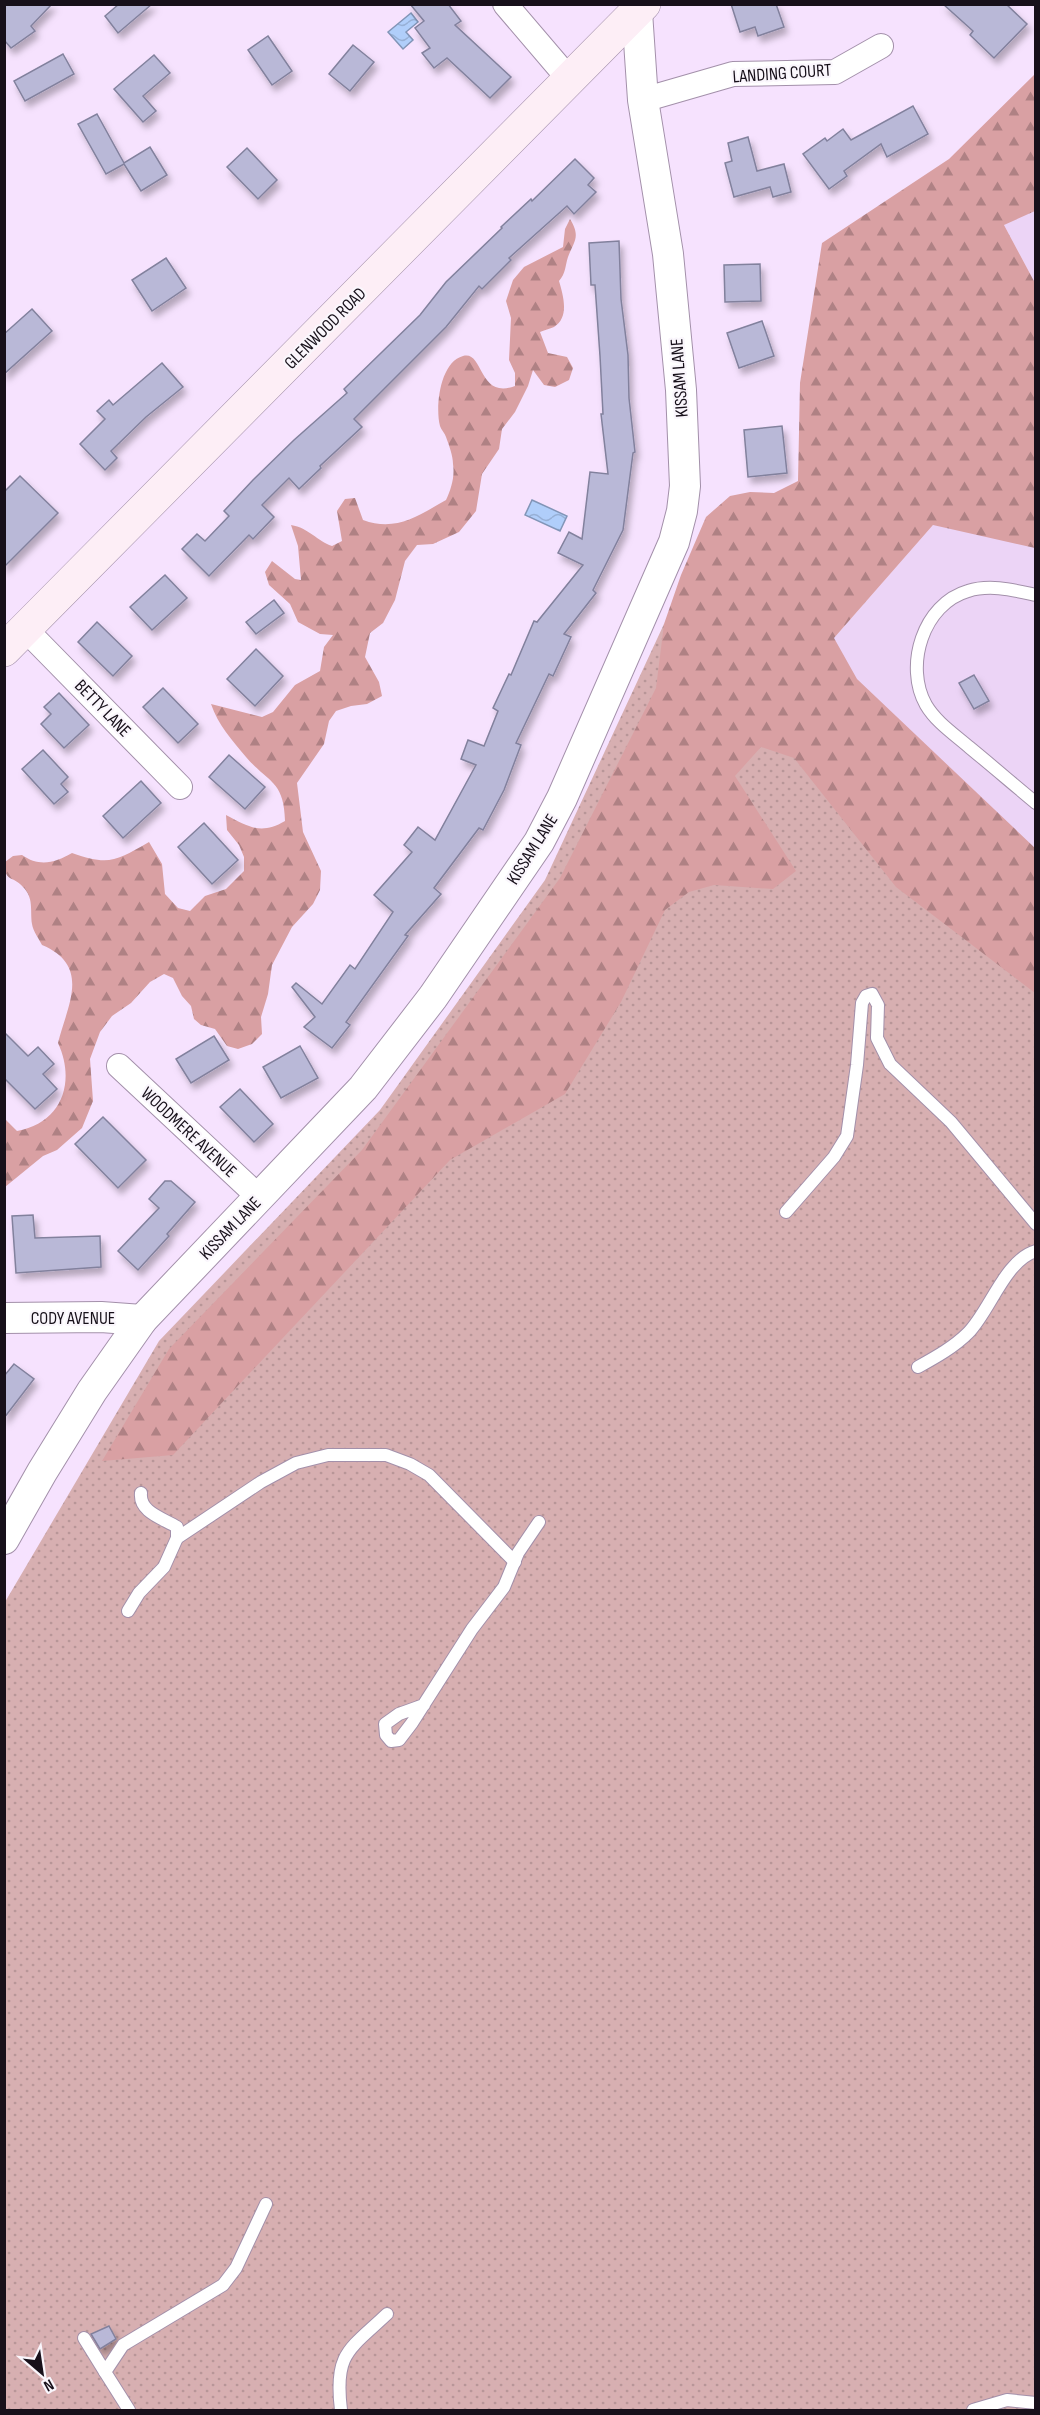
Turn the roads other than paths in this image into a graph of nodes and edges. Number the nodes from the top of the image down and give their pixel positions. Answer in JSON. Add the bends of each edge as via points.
{"nodes":[{"id":1,"x":505,"y":4,"type":"edge"},
{"id":2,"x":641,"y":8,"type":"edge"},
{"id":3,"x":881,"y":46,"type":"dead end"},
{"id":4,"x":569,"y":80,"type":"junction"},
{"id":5,"x":643,"y":100,"type":"junction"},
{"id":6,"x":1035,"y":595,"type":"edge"},
{"id":7,"x":13,"y":635,"type":"edge"},
{"id":8,"x":180,"y":788,"type":"dead end"},
{"id":9,"x":1035,"y":803,"type":"edge"},
{"id":10,"x":119,"y":1066,"type":"dead end"},
{"id":11,"x":259,"y":1197,"type":"junction"},
{"id":12,"x":786,"y":1212,"type":"dead end"},
{"id":13,"x":1035,"y":1224,"type":"edge"},
{"id":14,"x":1035,"y":1251,"type":"edge"},
{"id":15,"x":4,"y":1318,"type":"edge"},
{"id":16,"x":142,"y":1320,"type":"junction"},
{"id":17,"x":918,"y":1367,"type":"dead end"},
{"id":18,"x":141,"y":1493,"type":"dead end"},
{"id":19,"x":539,"y":1522,"type":"dead end"},
{"id":20,"x":177,"y":1538,"type":"junction"},
{"id":21,"x":4,"y":1539,"type":"edge"},
{"id":22,"x":515,"y":1562,"type":"junction"},
{"id":23,"x":128,"y":1611,"type":"dead end"},
{"id":24,"x":424,"y":1705,"type":"dead end"},
{"id":25,"x":266,"y":2204,"type":"dead end"},
{"id":26,"x":387,"y":2314,"type":"dead end"},
{"id":27,"x":84,"y":2338,"type":"dead end"},
{"id":28,"x":105,"y":2372,"type":"junction"},
{"id":29,"x":1035,"y":2403,"type":"edge"},
{"id":30,"x":129,"y":2410,"type":"edge"},
{"id":31,"x":341,"y":2410,"type":"edge"},
{"id":32,"x":973,"y":2410,"type":"edge"}],
"edges":[{"from":1,"to":4,"type":"street"},
{"from":2,"to":4,"type":"main road","name":"GLENWOOD ROAD"},
{"from":2,"to":5,"type":"street","name":"KISSAM LANE"},
{"from":3,"to":5,"type":"street","name":"LANDING COURT","via":[[835,72],[733,74]]},
{"from":4,"to":7,"type":"main road","name":"GLENWOOD ROAD"},
{"from":5,"to":11,"type":"street","name":"KISSAM LANE","via":[[668,254],[681,390],[685,486],[674,542],[540,842],[363,1088]]},
{"from":6,"to":9,"type":"lane","via":[[997,587],[967,591],[947,602],[922,635],[916,664],[919,688],[940,723]]},
{"from":7,"to":8,"type":"street","name":"BETTY LANE"},
{"from":10,"to":11,"type":"street","name":"WOODMERE AVENUE"},
{"from":11,"to":16,"type":"street","name":"KISSAM LANE"},
{"from":12,"to":13,"type":"lane","via":[[828,1165],[847,1136],[862,1003],[872,994],[878,1005],[877,1038],[890,1064],[951,1122]]},
{"from":14,"to":17,"type":"lane","via":[[1024,1255],[1010,1271],[968,1333]]},
{"from":15,"to":16,"type":"street","name":"CODY AVENUE"},
{"from":16,"to":21,"type":"street","name":"KISSAM LANE","via":[[92,1391]]},
{"from":18,"to":20,"type":"lane","via":[[143,1507],[177,1527]]},
{"from":19,"to":22,"type":"lane"},
{"from":20,"to":22,"type":"lane","via":[[296,1463],[328,1455],[386,1455],[429,1475]]},
{"from":20,"to":23,"type":"lane","via":[[164,1567]]},
{"from":22,"to":24,"type":"lane","via":[[504,1587]]},
{"from":25,"to":28,"type":"lane","via":[[236,2268],[223,2285],[123,2345]]},
{"from":26,"to":31,"type":"lane","via":[[345,2355],[338,2388]]},
{"from":27,"to":28,"type":"lane"},
{"from":28,"to":30,"type":"lane"},
{"from":29,"to":32,"type":"lane","via":[[1007,2400]]}]}
